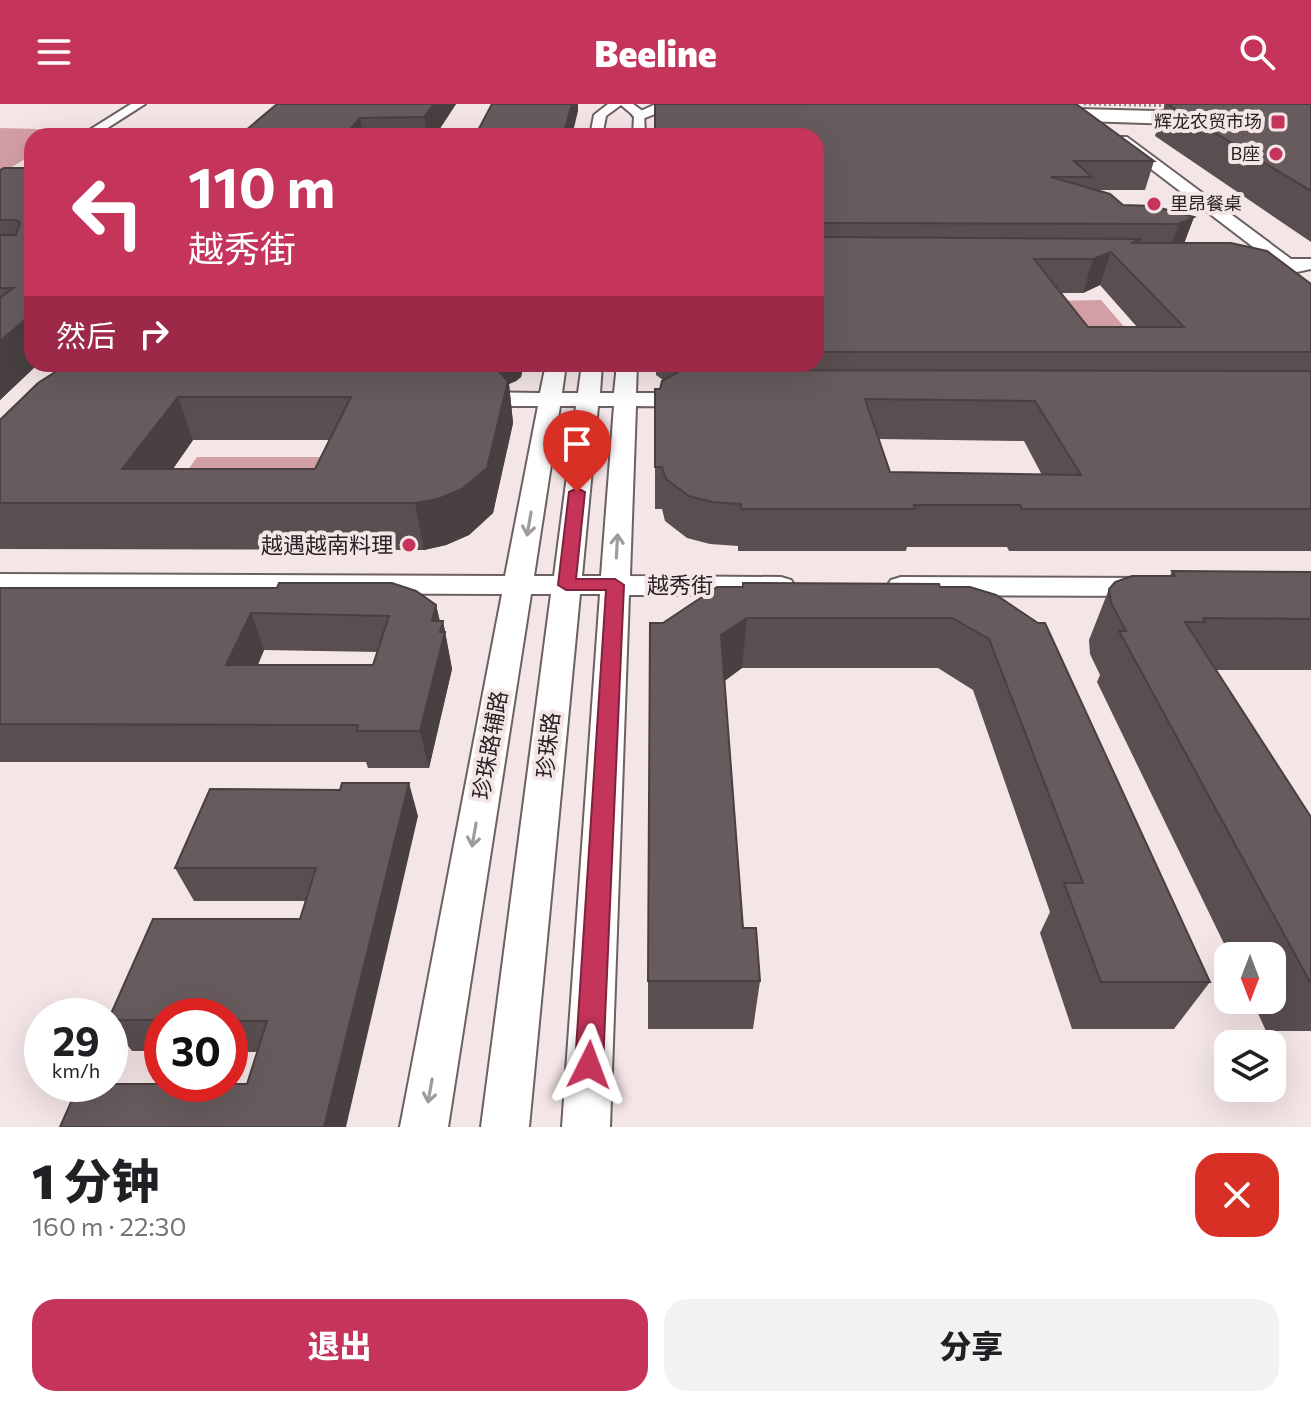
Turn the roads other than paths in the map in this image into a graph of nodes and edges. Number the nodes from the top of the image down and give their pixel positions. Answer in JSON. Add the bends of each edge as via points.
{"nodes":[{"id":1,"x":139,"y":104,"type":"edge"},
{"id":2,"x":593,"y":104,"type":"edge"},
{"id":3,"x":674,"y":104,"type":"edge"},
{"id":4,"x":693,"y":105,"type":"edge"},
{"id":5,"x":618,"y":106,"type":"edge"},
{"id":6,"x":748,"y":106,"type":"edge"},
{"id":7,"x":1025,"y":111,"type":"edge"},
{"id":8,"x":1086,"y":113,"type":"junction"},
{"id":9,"x":640,"y":115,"type":"junction"},
{"id":10,"x":1311,"y":118,"type":"edge"},
{"id":11,"x":619,"y":123,"type":"dead end"},
{"id":12,"x":99,"y":128,"type":"edge"},
{"id":13,"x":598,"y":128,"type":"edge"},
{"id":14,"x":639,"y":128,"type":"edge"},
{"id":15,"x":1224,"y":264,"type":"edge"},
{"id":16,"x":1286,"y":264,"type":"junction"},
{"id":17,"x":1311,"y":264,"type":"edge"},
{"id":18,"x":1311,"y":282,"type":"edge"},
{"id":19,"x":81,"y":372,"type":"edge"},
{"id":20,"x":555,"y":372,"type":"edge"},
{"id":21,"x":591,"y":372,"type":"edge"},
{"id":22,"x":627,"y":372,"type":"edge"},
{"id":23,"x":55,"y":399,"type":"junction"},
{"id":24,"x":85,"y":399,"type":"edge"},
{"id":25,"x":439,"y":399,"type":"edge"},
{"id":26,"x":550,"y":399,"type":"junction"},
{"id":27,"x":588,"y":399,"type":"junction"},
{"id":28,"x":625,"y":399,"type":"junction"},
{"id":29,"x":712,"y":400,"type":"edge"},
{"id":30,"x":0,"y":455,"type":"edge"},
{"id":31,"x":0,"y":583,"type":"edge"},
{"id":32,"x":518,"y":585,"type":"junction"},
{"id":33,"x":566,"y":585,"type":"junction"},
{"id":34,"x":615,"y":585,"type":"junction"},
{"id":35,"x":815,"y":586,"type":"edge"},
{"id":36,"x":877,"y":586,"type":"edge"},
{"id":37,"x":1186,"y":587,"type":"edge"},
{"id":38,"x":424,"y":1127,"type":"edge"},
{"id":39,"x":505,"y":1127,"type":"edge"},
{"id":40,"x":586,"y":1127,"type":"edge"}],
"edges":[{"from":1,"to":12,"type":"street"},
{"from":2,"to":5,"type":"street"},
{"from":3,"to":4,"type":"street"},
{"from":4,"to":6,"type":"main road"},
{"from":4,"to":9,"type":"main road"},
{"from":5,"to":9,"type":"street"},
{"from":5,"to":11,"type":"street"},
{"from":5,"to":13,"type":"street","via":[[600,115]]},
{"from":7,"to":8,"type":"main road"},
{"from":8,"to":10,"type":"main road"},
{"from":8,"to":16,"type":"street"},
{"from":9,"to":14,"type":"street"},
{"from":15,"to":16,"type":"street"},
{"from":16,"to":17,"type":"street"},
{"from":16,"to":18,"type":"street"},
{"from":19,"to":23,"type":"street"},
{"from":20,"to":26,"type":"street","name":"珍珠路辅路"},
{"from":21,"to":27,"type":"street","name":"珍珠路"},
{"from":22,"to":28,"type":"street"},
{"from":23,"to":24,"type":"street"},
{"from":23,"to":30,"type":"street"},
{"from":25,"to":26,"type":"street"},
{"from":26,"to":27,"type":"street"},
{"from":26,"to":32,"type":"street","name":"珍珠路辅路","one_way":true},
{"from":27,"to":28,"type":"street"},
{"from":27,"to":33,"type":"street","name":"珍珠路"},
{"from":28,"to":29,"type":"street"},
{"from":34,"to":28,"type":"street","one_way":true},
{"from":31,"to":32,"type":"street","name":"越秀街"},
{"from":32,"to":33,"type":"street","name":"越秀街"},
{"from":32,"to":38,"type":"street","name":"珍珠路辅路","one_way":true},
{"from":33,"to":34,"type":"street","name":"越秀街"},
{"from":33,"to":39,"type":"street","name":"珍珠路"},
{"from":34,"to":35,"type":"street","name":"越秀街"},
{"from":34,"to":40,"type":"street"},
{"from":36,"to":37,"type":"street"}]}
